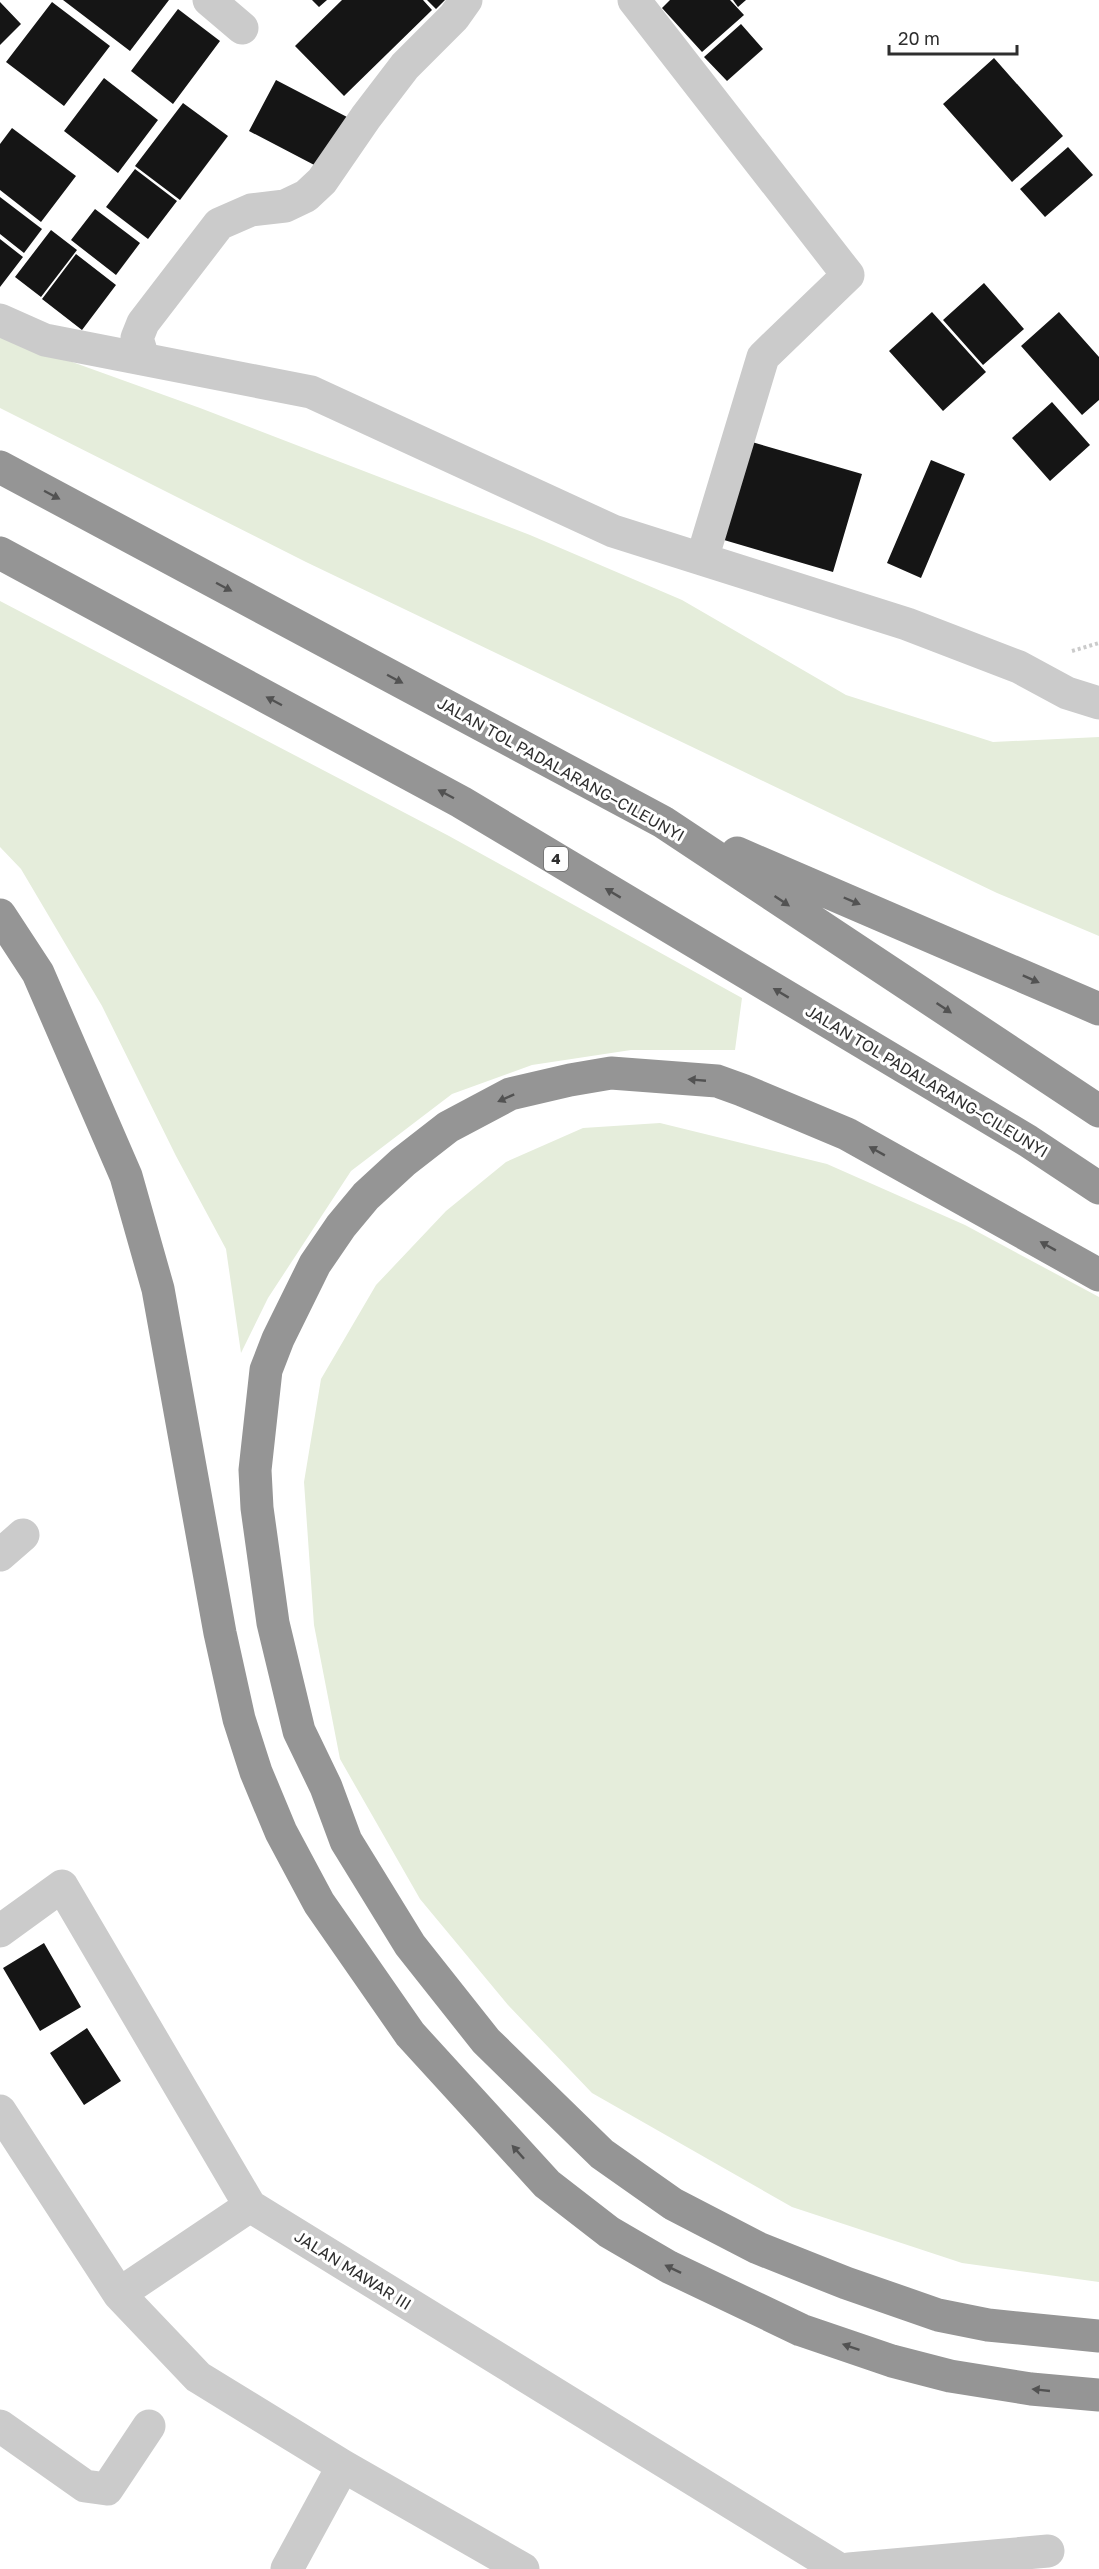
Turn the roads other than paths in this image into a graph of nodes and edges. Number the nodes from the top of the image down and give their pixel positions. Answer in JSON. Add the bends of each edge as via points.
{"nodes":[{"id":1,"x":209,"y":0,"type":"edge"},
{"id":2,"x":466,"y":0,"type":"edge"},
{"id":3,"x":634,"y":0,"type":"edge"},
{"id":4,"x":242,"y":28,"type":"dead end"},
{"id":5,"x":0,"y":320,"type":"edge"},
{"id":6,"x":142,"y":358,"type":"junction"},
{"id":7,"x":0,"y":467,"type":"edge"},
{"id":8,"x":0,"y":553,"type":"edge"},
{"id":9,"x":702,"y":559,"type":"junction"},
{"id":10,"x":1099,"y":703,"type":"edge"},
{"id":11,"x":663,"y":822,"type":"junction"},
{"id":12,"x":0,"y":915,"type":"edge"},
{"id":13,"x":1099,"y":1009,"type":"edge"},
{"id":14,"x":1099,"y":1111,"type":"edge"},
{"id":15,"x":1099,"y":1188,"type":"edge"},
{"id":16,"x":1099,"y":1275,"type":"edge"},
{"id":17,"x":0,"y":1931,"type":"edge"},
{"id":18,"x":0,"y":2111,"type":"edge"},
{"id":19,"x":250,"y":2206,"type":"junction"},
{"id":20,"x":119,"y":2294,"type":"junction"},
{"id":21,"x":1099,"y":2336,"type":"edge"},
{"id":22,"x":1099,"y":2395,"type":"edge"},
{"id":23,"x":0,"y":2426,"type":"edge"},
{"id":24,"x":148,"y":2426,"type":"dead end"},
{"id":25,"x":343,"y":2466,"type":"junction"},
{"id":26,"x":1048,"y":2551,"type":"dead end"},
{"id":27,"x":484,"y":2559,"type":"edge"},
{"id":28,"x":925,"y":2566,"type":"edge"},
{"id":29,"x":287,"y":2569,"type":"edge"},
{"id":30,"x":524,"y":2569,"type":"edge"},
{"id":31,"x":839,"y":2569,"type":"edge"},
{"id":32,"x":849,"y":2569,"type":"edge"}],
"edges":[{"from":1,"to":4,"type":"street"},
{"from":2,"to":6,"type":"street","via":[[405,66],[322,181],[306,196],[285,206],[251,210],[219,224],[143,323],[137,338]]},
{"from":3,"to":9,"type":"street","via":[[849,275],[763,357]]},
{"from":5,"to":6,"type":"street","via":[[45,340]]},
{"from":6,"to":9,"type":"street","via":[[311,392],[613,531]]},
{"from":7,"to":11,"type":"highway","name":"JALAN TOL PADALARANG–CILEUNYI","one_way":true},
{"from":15,"to":8,"type":"highway","name":"JALAN TOL PADALARANG–CILEUNYI","number":"4","one_way":true,"via":[[1028,1141],[461,802]]},
{"from":9,"to":10,"type":"street","via":[[907,624],[1019,666],[1067,693]]},
{"from":11,"to":13,"type":"highway","one_way":true},
{"from":11,"to":14,"type":"highway","name":"JALAN TOL PADALARANG–CILEUNYI","one_way":true},
{"from":22,"to":12,"type":"highway","one_way":true,"via":[[962,2378],[892,2361],[801,2330],[669,2267],[609,2232],[547,2184],[410,2034],[320,1903],[281,1832],[256,1772],[239,1719],[220,1633],[158,1290],[129,1187],[38,973]]},
{"from":16,"to":21,"type":"highway","one_way":true,"via":[[847,1134],[742,1090],[717,1081],[610,1073],[570,1080],[510,1094],[448,1127],[366,1196],[341,1226],[315,1264],[266,1370],[255,1470],[273,1623],[299,1731],[346,1841],[410,1945],[486,2040],[602,2154],[673,2204],[758,2248],[938,2315],[988,2325]]},
{"from":17,"to":19,"type":"street","name":"JALAN MAWAR III","via":[[62,1886]]},
{"from":18,"to":20,"type":"street"},
{"from":19,"to":20,"type":"street"},
{"from":19,"to":31,"type":"street","name":"JALAN MAWAR III"},
{"from":20,"to":25,"type":"street","via":[[198,2377]]},
{"from":23,"to":24,"type":"street","via":[[85,2486],[107,2489]]},
{"from":25,"to":27,"type":"street"},
{"from":25,"to":29,"type":"street"},
{"from":26,"to":28,"type":"street"},
{"from":27,"to":30,"type":"street"},
{"from":28,"to":32,"type":"street"}]}
